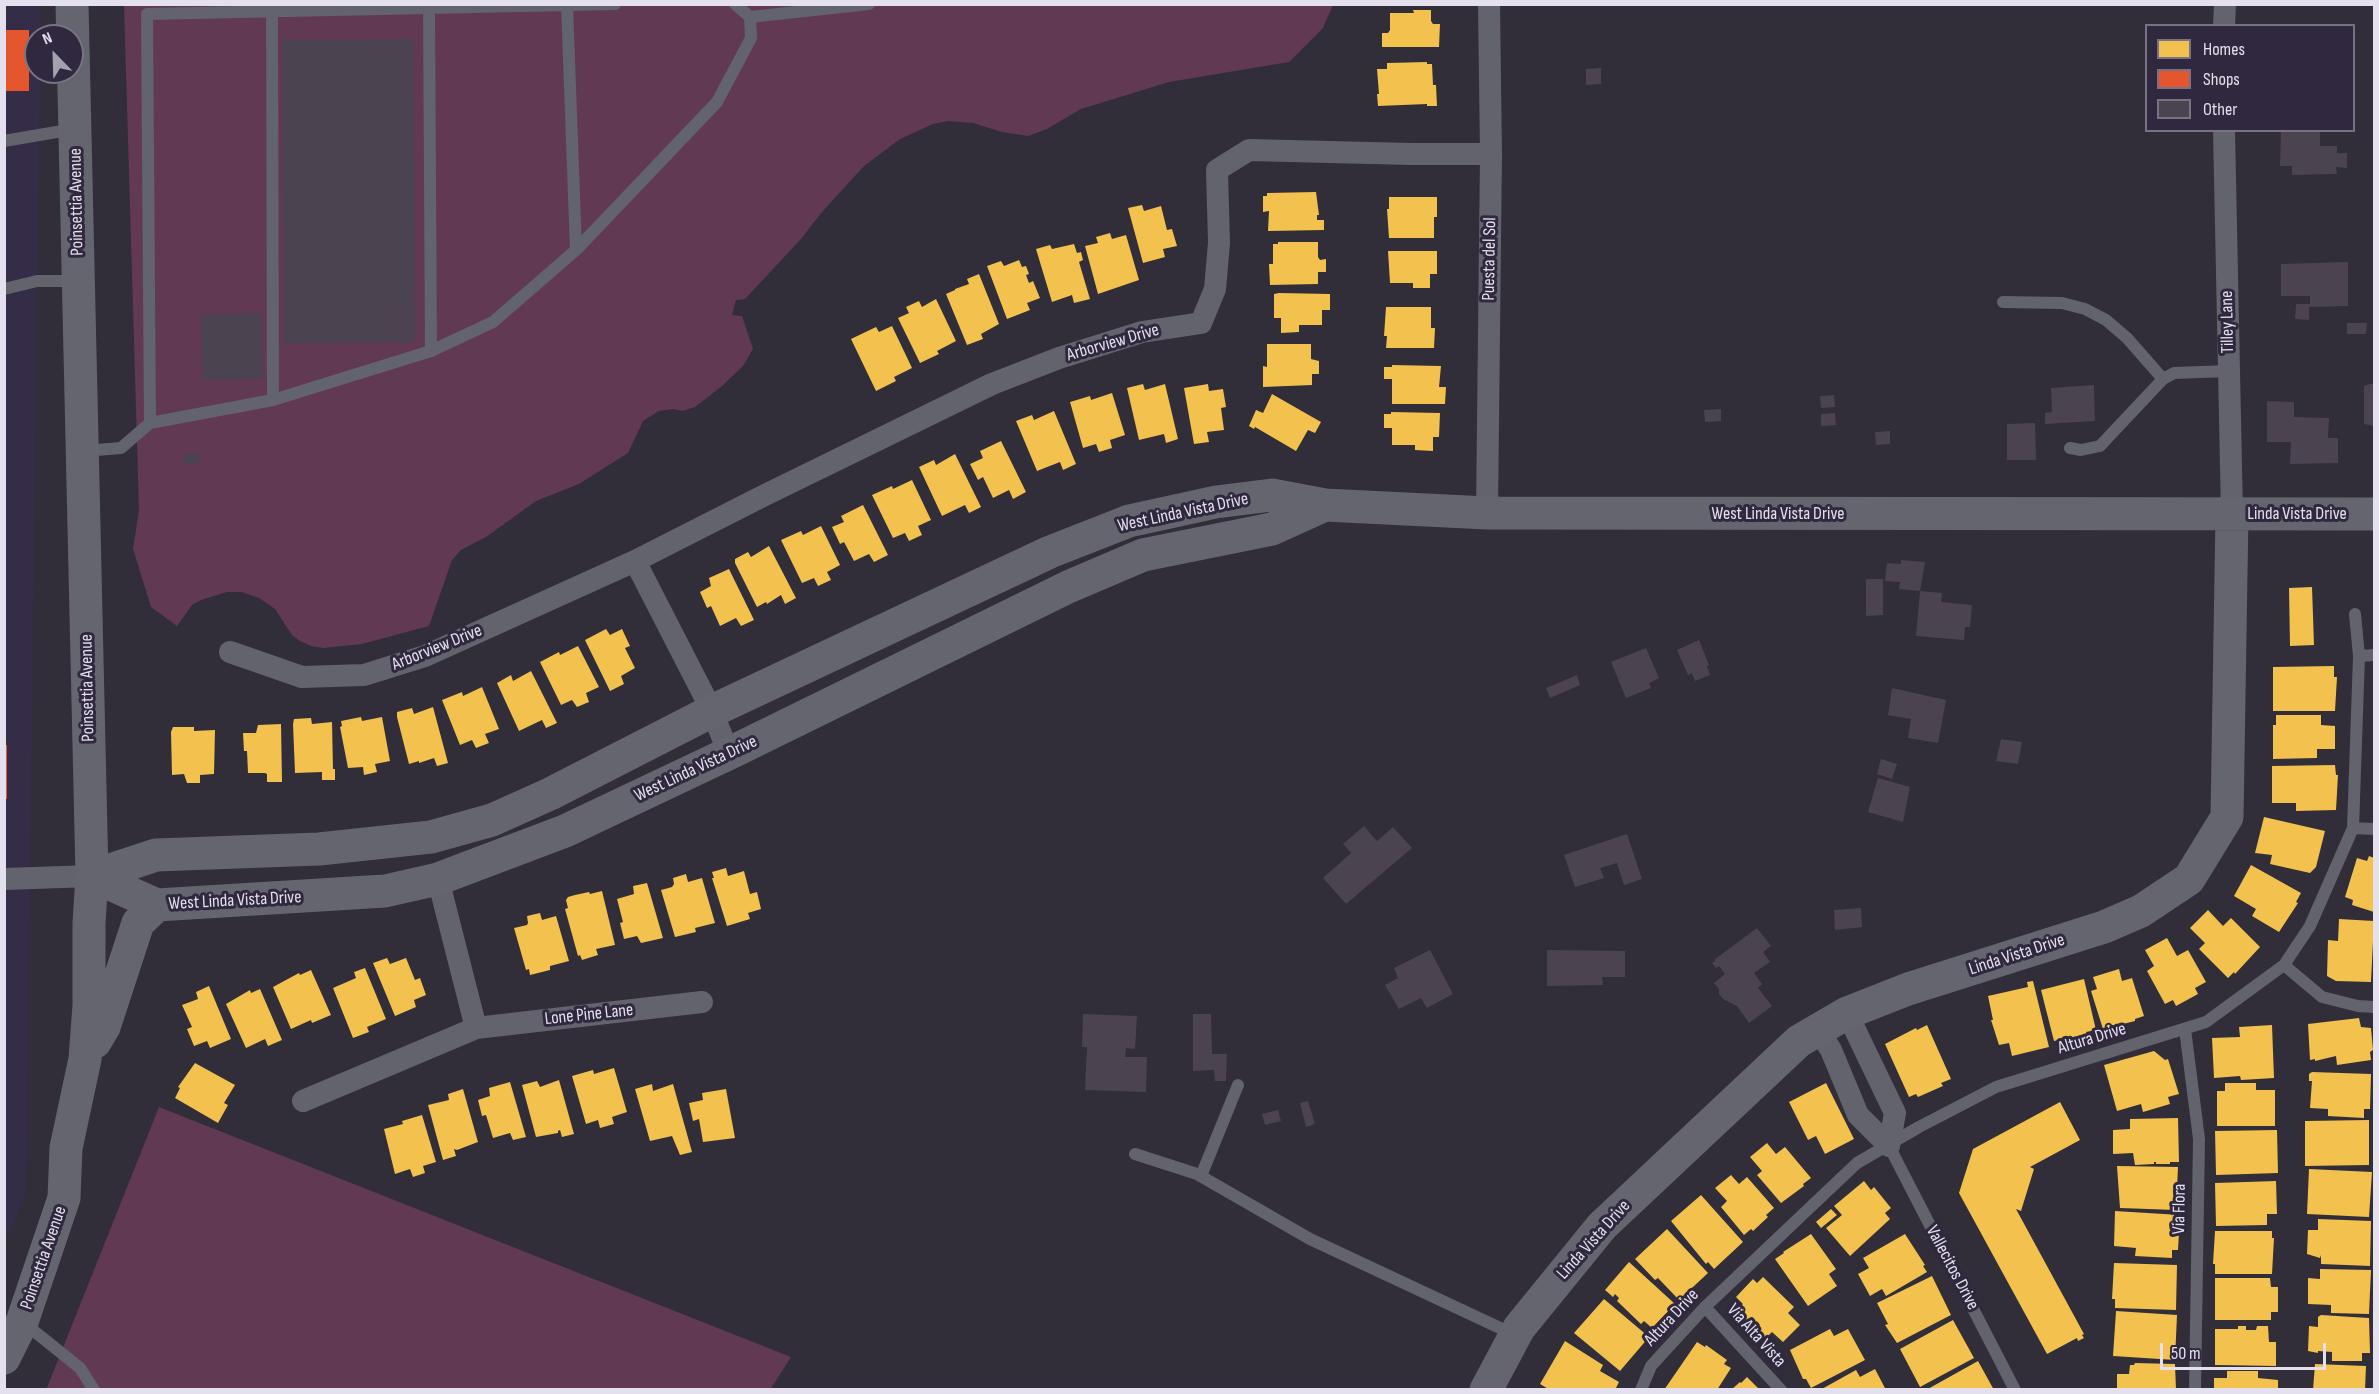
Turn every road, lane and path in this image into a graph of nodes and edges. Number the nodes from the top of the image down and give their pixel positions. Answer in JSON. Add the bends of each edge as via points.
{"nodes":[{"id":1,"x":72,"y":4,"type":"edge"},
{"id":2,"x":615,"y":4,"type":"edge"},
{"id":3,"x":735,"y":4,"type":"edge"},
{"id":4,"x":869,"y":4,"type":"edge"},
{"id":5,"x":1489,"y":4,"type":"edge"},
{"id":6,"x":2225,"y":4,"type":"edge"},
{"id":7,"x":567,"y":5,"type":"edge"},
{"id":8,"x":429,"y":8,"type":"junction"},
{"id":9,"x":272,"y":10,"type":"junction"},
{"id":10,"x":750,"y":17,"type":"junction"},
{"id":11,"x":2224,"y":24,"type":"edge"},
{"id":12,"x":75,"y":129,"type":"junction"},
{"id":13,"x":2224,"y":132,"type":"edge"},
{"id":14,"x":4,"y":141,"type":"edge"},
{"id":15,"x":1491,"y":154,"type":"junction"},
{"id":16,"x":576,"y":250,"type":"junction"},
{"id":17,"x":78,"y":281,"type":"junction"},
{"id":18,"x":4,"y":290,"type":"edge"},
{"id":19,"x":2002,"y":302,"type":"dead end"},
{"id":20,"x":430,"y":351,"type":"junction"},
{"id":21,"x":2229,"y":371,"type":"junction"},
{"id":22,"x":2163,"y":379,"type":"junction"},
{"id":23,"x":273,"y":400,"type":"junction"},
{"id":24,"x":150,"y":423,"type":"junction"},
{"id":25,"x":2070,"y":448,"type":"dead end"},
{"id":26,"x":82,"y":452,"type":"junction"},
{"id":27,"x":1325,"y":505,"type":"junction"},
{"id":28,"x":1487,"y":513,"type":"junction"},
{"id":29,"x":2232,"y":514,"type":"junction"},
{"id":30,"x":2374,"y":514,"type":"edge"},
{"id":31,"x":635,"y":561,"type":"junction"},
{"id":32,"x":2355,"y":615,"type":"dead end"},
{"id":33,"x":230,"y":652,"type":"dead end"},
{"id":34,"x":2358,"y":656,"type":"junction"},
{"id":35,"x":2374,"y":656,"type":"edge"},
{"id":36,"x":712,"y":711,"type":"junction"},
{"id":37,"x":729,"y":754,"type":"junction"},
{"id":38,"x":2353,"y":828,"type":"junction"},
{"id":39,"x":2374,"y":829,"type":"edge"},
{"id":40,"x":92,"y":876,"type":"junction"},
{"id":41,"x":4,"y":879,"type":"edge"},
{"id":42,"x":438,"y":879,"type":"junction"},
{"id":43,"x":157,"y":905,"type":"junction"},
{"id":44,"x":2284,"y":965,"type":"junction"},
{"id":45,"x":702,"y":1002,"type":"dead end"},
{"id":46,"x":2374,"y":1006,"type":"edge"},
{"id":47,"x":1847,"y":1013,"type":"junction"},
{"id":48,"x":476,"y":1028,"type":"junction"},
{"id":49,"x":2186,"y":1029,"type":"junction"},
{"id":50,"x":1818,"y":1030,"type":"junction"},
{"id":51,"x":85,"y":1059,"type":"junction"},
{"id":52,"x":1238,"y":1085,"type":"dead end"},
{"id":53,"x":303,"y":1101,"type":"dead end"},
{"id":54,"x":1889,"y":1146,"type":"junction"},
{"id":55,"x":1135,"y":1154,"type":"dead end"},
{"id":56,"x":1201,"y":1176,"type":"junction"},
{"id":57,"x":1705,"y":1307,"type":"junction"},
{"id":58,"x":22,"y":1322,"type":"junction"},
{"id":59,"x":1516,"y":1335,"type":"junction"},
{"id":60,"x":4,"y":1358,"type":"edge"},
{"id":61,"x":94,"y":1389,"type":"edge"},
{"id":62,"x":1486,"y":1389,"type":"edge"},
{"id":63,"x":1641,"y":1389,"type":"edge"},
{"id":64,"x":1781,"y":1389,"type":"edge"},
{"id":65,"x":2015,"y":1389,"type":"edge"},
{"id":66,"x":2195,"y":1389,"type":"edge"}],
"edges":[{"from":1,"to":12,"type":"main road","name":"Poinsettia Avenue"},
{"from":2,"to":7,"type":"lane"},
{"from":3,"to":10,"type":"lane"},
{"from":4,"to":10,"type":"lane"},
{"from":5,"to":15,"type":"street","name":"Puesta del Sol"},
{"from":6,"to":11,"type":"street"},
{"from":7,"to":8,"type":"lane"},
{"from":7,"to":16,"type":"lane"},
{"from":8,"to":9,"type":"lane"},
{"from":8,"to":20,"type":"lane"},
{"from":9,"to":23,"type":"lane"},
{"from":9,"to":24,"type":"lane","via":[[147,14]]},
{"from":10,"to":16,"type":"lane","via":[[752,38],[717,102]]},
{"from":12,"to":14,"type":"lane"},
{"from":12,"to":17,"type":"main road","name":"Poinsettia Avenue"},
{"from":13,"to":21,"type":"street","name":"Tilley Lane"},
{"from":15,"to":28,"type":"street","name":"Puesta del Sol"},
{"from":15,"to":31,"type":"street","name":"Arborview Drive","via":[[1249,150],[1217,170],[1219,243],[1215,289],[1201,323],[1142,332],[992,384]]},
{"from":16,"to":20,"type":"lane","via":[[494,322]]},
{"from":17,"to":18,"type":"lane","via":[[37,281]]},
{"from":17,"to":26,"type":"main road","name":"Poinsettia Avenue"},
{"from":19,"to":22,"type":"lane","via":[[2062,303],[2085,309],[2127,338]]},
{"from":20,"to":23,"type":"lane"},
{"from":21,"to":22,"type":"lane","via":[[2182,372]]},
{"from":21,"to":29,"type":"street","name":"Tilley Lane"},
{"from":22,"to":25,"type":"lane","via":[[2100,446]]},
{"from":23,"to":24,"type":"lane"},
{"from":24,"to":26,"type":"lane","via":[[121,448]]},
{"from":26,"to":40,"type":"main road","name":"Poinsettia Avenue"},
{"from":27,"to":28,"type":"main road","name":"West Linda Vista Drive"},
{"from":27,"to":36,"type":"main road","name":"West Linda Vista Drive","via":[[1272,495],[1216,502],[1129,521],[1050,552]]},
{"from":27,"to":37,"type":"main road","name":"West Linda Vista Drive","via":[[1272,529],[1143,555],[1068,587]]},
{"from":28,"to":29,"type":"main road","name":"West Linda Vista Drive"},
{"from":29,"to":30,"type":"main road","name":"Linda Vista Drive"},
{"from":29,"to":47,"type":"main road","name":"Linda Vista Drive","via":[[2227,817],[2189,879],[2141,911],[2104,927],[1908,989]]},
{"from":31,"to":33,"type":"street","name":"Arborview Drive","via":[[425,656],[364,675],[302,677]]},
{"from":31,"to":36,"type":"street"},
{"from":32,"to":34,"type":"lane","name":"Altura Drive"},
{"from":34,"to":35,"type":"lane"},
{"from":34,"to":38,"type":"lane","name":"Altura Drive"},
{"from":36,"to":37,"type":"street"},
{"from":36,"to":40,"type":"main road","name":"West Linda Vista Drive","via":[[527,805],[492,820],[431,837],[319,849],[156,855]]},
{"from":37,"to":42,"type":"main road","name":"West Linda Vista Drive","via":[[565,831]]},
{"from":38,"to":39,"type":"lane"},
{"from":38,"to":44,"type":"lane","name":"Altura Drive","via":[[2310,926]]},
{"from":40,"to":41,"type":"street"},
{"from":40,"to":43,"type":"main road","name":"West Linda Vista Drive"},
{"from":40,"to":51,"type":"main road","name":"Poinsettia Avenue"},
{"from":42,"to":43,"type":"main road","name":"West Linda Vista Drive","via":[[385,891]]},
{"from":42,"to":48,"type":"street"},
{"from":43,"to":51,"type":"main road","via":[[138,923],[104,1027]]},
{"from":44,"to":46,"type":"lane","via":[[2322,997]]},
{"from":44,"to":49,"type":"lane","name":"Altura Drive","via":[[2206,1022]]},
{"from":45,"to":48,"type":"street","name":"Lone Pine Lane"},
{"from":47,"to":50,"type":"main road","name":"Linda Vista Drive"},
{"from":47,"to":54,"type":"street","via":[[1895,1113]]},
{"from":48,"to":53,"type":"street","name":"Lone Pine Lane"},
{"from":49,"to":54,"type":"lane","name":"Altura Drive","via":[[1996,1087]]},
{"from":49,"to":66,"type":"lane","name":"Via Flora","via":[[2199,1139]]},
{"from":50,"to":54,"type":"street","name":"Vallecitos Drive","via":[[1831,1050],[1858,1115]]},
{"from":50,"to":59,"type":"main road","name":"Linda Vista Drive","via":[[1791,1048],[1602,1226]]},
{"from":51,"to":58,"type":"main road","name":"Poinsettia Avenue","via":[[66,1148],[64,1198]]},
{"from":52,"to":56,"type":"lane"},
{"from":54,"to":57,"type":"lane","name":"Altura Drive","via":[[1857,1164]]},
{"from":54,"to":65,"type":"lane","name":"Vallecitos Drive"},
{"from":55,"to":56,"type":"lane"},
{"from":56,"to":59,"type":"lane","via":[[1310,1239]]},
{"from":57,"to":63,"type":"lane","name":"Altura Drive","via":[[1651,1366]]},
{"from":57,"to":64,"type":"lane","name":"Via Alta Vista"},
{"from":58,"to":60,"type":"main road","name":"Poinsettia Avenue"},
{"from":58,"to":61,"type":"lane","via":[[80,1368]]},
{"from":59,"to":62,"type":"main road","name":"Linda Vista Drive"}]}
